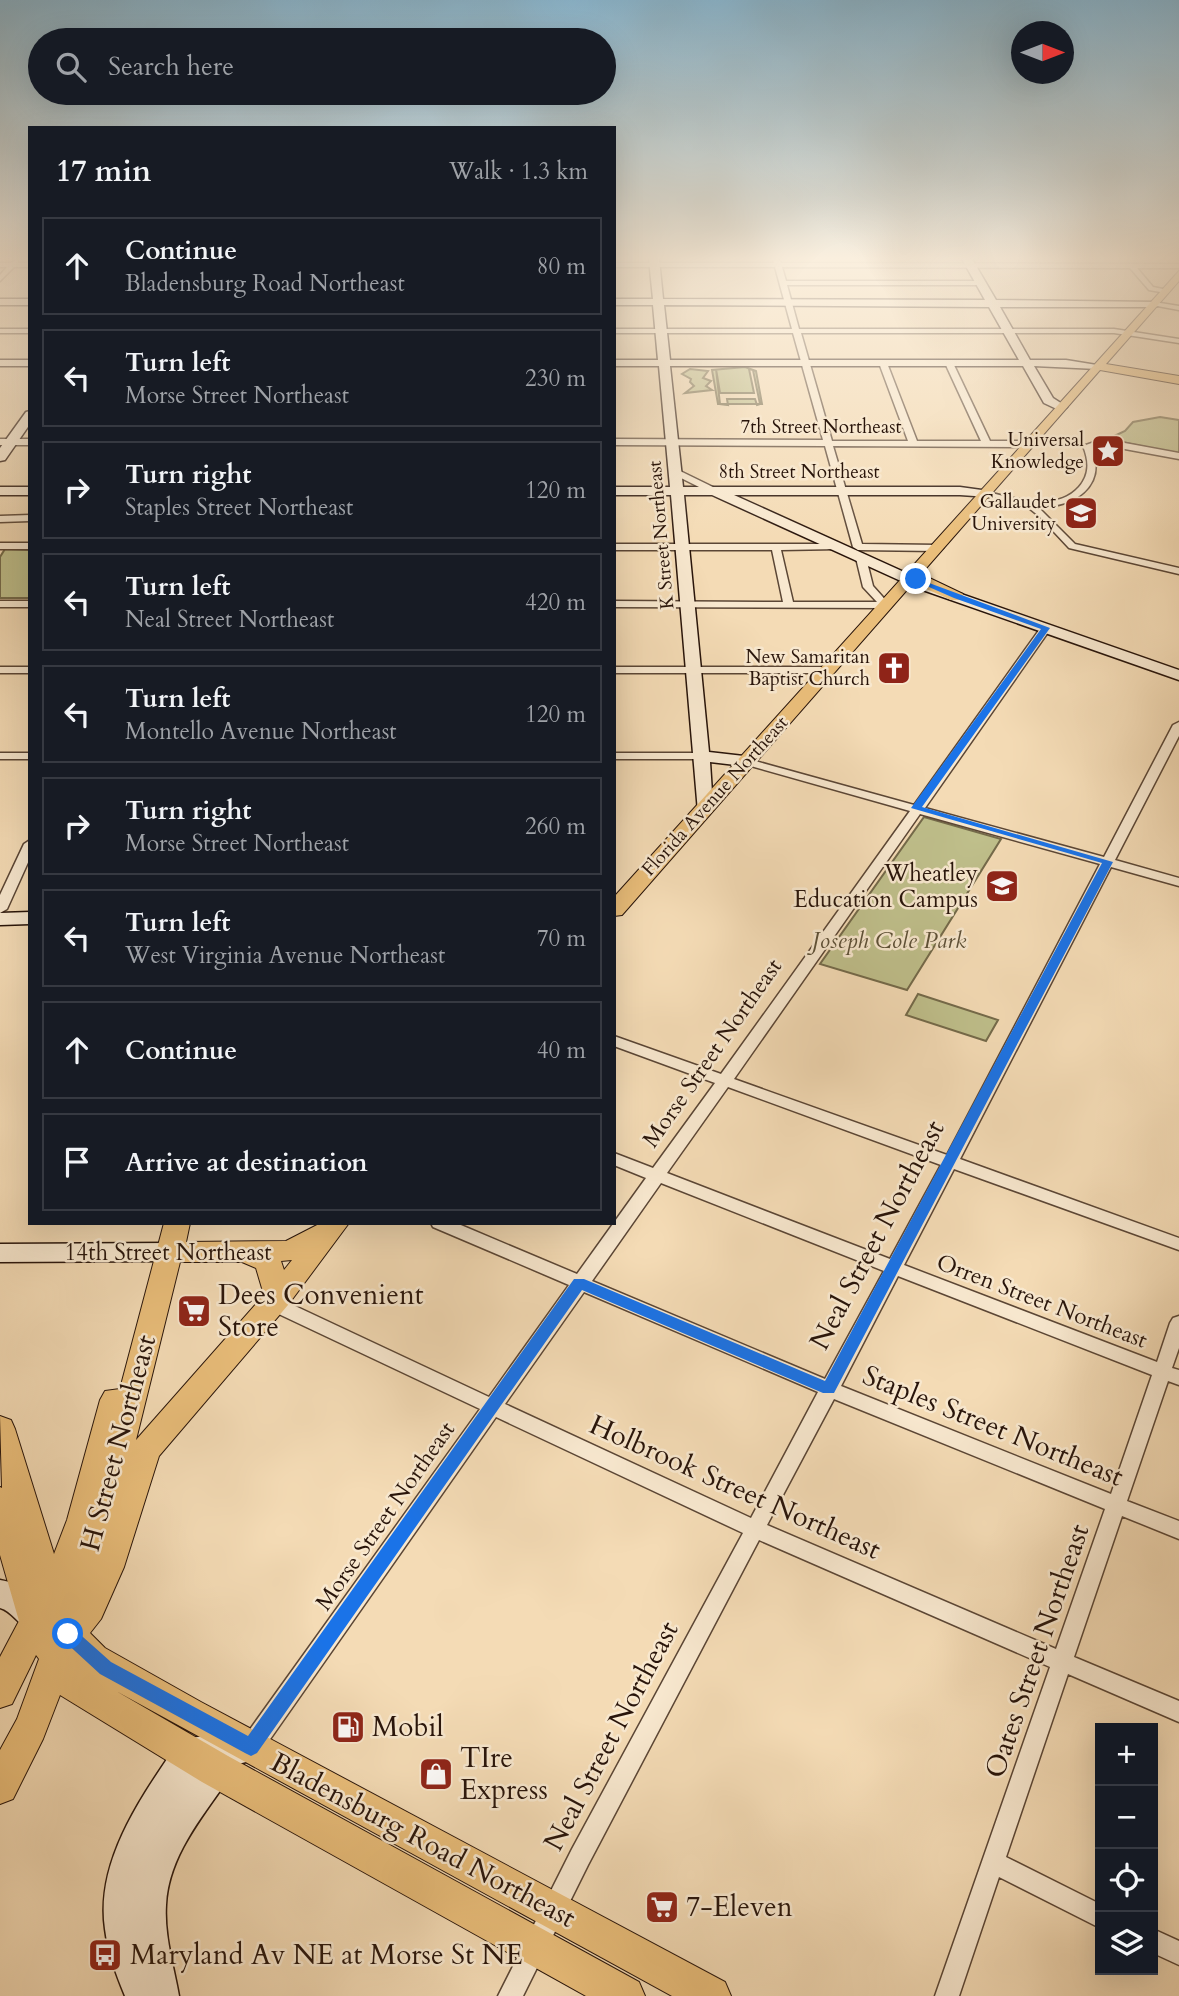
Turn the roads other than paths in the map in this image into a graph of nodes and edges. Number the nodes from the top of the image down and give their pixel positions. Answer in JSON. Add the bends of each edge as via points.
{"nodes":[{"id":1,"x":664,"y":352,"type":"edge"},
{"id":2,"x":802,"y":352,"type":"edge"},
{"id":3,"x":1021,"y":352,"type":"edge"},
{"id":4,"x":1110,"y":352,"type":"edge"},
{"id":5,"x":0,"y":363,"type":"edge"},
{"id":6,"x":28,"y":363,"type":"edge"},
{"id":7,"x":616,"y":363,"type":"edge"},
{"id":8,"x":665,"y":363,"type":"junction"},
{"id":9,"x":805,"y":363,"type":"junction"},
{"id":10,"x":883,"y":363,"type":"junction"},
{"id":11,"x":949,"y":363,"type":"junction"},
{"id":12,"x":1027,"y":363,"type":"junction"},
{"id":13,"x":1097,"y":366,"type":"junction"},
{"id":14,"x":1179,"y":380,"type":"edge"},
{"id":15,"x":1061,"y":407,"type":"junction"},
{"id":16,"x":28,"y":417,"type":"edge"},
{"id":17,"x":5,"y":442,"type":"edge"},
{"id":18,"x":28,"y":442,"type":"edge"},
{"id":19,"x":616,"y":442,"type":"edge"},
{"id":20,"x":673,"y":442,"type":"junction"},
{"id":21,"x":828,"y":442,"type":"junction"},
{"id":22,"x":913,"y":442,"type":"junction"},
{"id":23,"x":986,"y":442,"type":"junction"},
{"id":24,"x":1027,"y":444,"type":"junction"},
{"id":25,"x":1179,"y":456,"type":"edge"},
{"id":26,"x":0,"y":457,"type":"edge"},
{"id":27,"x":676,"y":472,"type":"junction"},
{"id":28,"x":0,"y":491,"type":"edge"},
{"id":29,"x":28,"y":491,"type":"edge"},
{"id":30,"x":616,"y":491,"type":"edge"},
{"id":31,"x":677,"y":492,"type":"junction"},
{"id":32,"x":716,"y":492,"type":"junction"},
{"id":33,"x":841,"y":492,"type":"junction"},
{"id":34,"x":984,"y":494,"type":"junction"},
{"id":35,"x":1018,"y":501,"type":"junction"},
{"id":36,"x":1062,"y":503,"type":"junction"},
{"id":37,"x":28,"y":518,"type":"edge"},
{"id":38,"x":0,"y":519,"type":"edge"},
{"id":39,"x":1050,"y":521,"type":"junction"},
{"id":40,"x":0,"y":546,"type":"edge"},
{"id":41,"x":28,"y":546,"type":"edge"},
{"id":42,"x":616,"y":547,"type":"edge"},
{"id":43,"x":683,"y":547,"type":"junction"},
{"id":44,"x":776,"y":547,"type":"junction"},
{"id":45,"x":835,"y":547,"type":"junction"},
{"id":46,"x":938,"y":548,"type":"junction"},
{"id":47,"x":859,"y":552,"type":"junction"},
{"id":48,"x":1179,"y":571,"type":"edge"},
{"id":49,"x":911,"y":577,"type":"junction"},
{"id":50,"x":957,"y":597,"type":"joint"},
{"id":51,"x":0,"y":604,"type":"edge"},
{"id":52,"x":28,"y":604,"type":"edge"},
{"id":53,"x":616,"y":604,"type":"edge"},
{"id":54,"x":688,"y":604,"type":"junction"},
{"id":55,"x":788,"y":604,"type":"junction"},
{"id":56,"x":885,"y":605,"type":"junction"},
{"id":57,"x":1046,"y":628,"type":"junction"},
{"id":58,"x":0,"y":670,"type":"edge"},
{"id":59,"x":28,"y":670,"type":"edge"},
{"id":60,"x":616,"y":670,"type":"edge"},
{"id":61,"x":695,"y":670,"type":"junction"},
{"id":62,"x":827,"y":670,"type":"junction"},
{"id":63,"x":1179,"y":675,"type":"edge"},
{"id":64,"x":1179,"y":725,"type":"edge"},
{"id":65,"x":0,"y":756,"type":"edge"},
{"id":66,"x":28,"y":756,"type":"edge"},
{"id":67,"x":616,"y":756,"type":"edge"},
{"id":68,"x":701,"y":756,"type":"junction"},
{"id":69,"x":744,"y":761,"type":"junction"},
{"id":70,"x":704,"y":808,"type":"junction"},
{"id":71,"x":916,"y":808,"type":"junction"},
{"id":72,"x":28,"y":848,"type":"edge"},
{"id":73,"x":1108,"y":862,"type":"junction"},
{"id":74,"x":1179,"y":882,"type":"edge"},
{"id":75,"x":616,"y":908,"type":"edge"},
{"id":76,"x":0,"y":909,"type":"edge"},
{"id":77,"x":28,"y":918,"type":"edge"},
{"id":78,"x":0,"y":919,"type":"edge"},
{"id":79,"x":616,"y":1042,"type":"edge"},
{"id":80,"x":722,"y":1080,"type":"junction"},
{"id":81,"x":616,"y":1160,"type":"edge"},
{"id":82,"x":951,"y":1161,"type":"junction"},
{"id":83,"x":656,"y":1175,"type":"junction"},
{"id":84,"x":176,"y":1225,"type":"edge"},
{"id":85,"x":444,"y":1225,"type":"edge"},
{"id":86,"x":333,"y":1226,"type":"edge"},
{"id":87,"x":1179,"y":1244,"type":"edge"},
{"id":88,"x":0,"y":1252,"type":"edge"},
{"id":89,"x":169,"y":1252,"type":"junction"},
{"id":90,"x":247,"y":1252,"type":"junction"},
{"id":91,"x":893,"y":1267,"type":"junction"},
{"id":92,"x":579,"y":1283,"type":"junction"},
{"id":93,"x":275,"y":1300,"type":"junction"},
{"id":94,"x":152,"y":1320,"type":"junction"},
{"id":95,"x":1179,"y":1324,"type":"edge"},
{"id":96,"x":1171,"y":1375,"type":"edge"},
{"id":97,"x":828,"y":1389,"type":"junction"},
{"id":98,"x":491,"y":1407,"type":"junction"},
{"id":99,"x":0,"y":1429,"type":"edge"},
{"id":100,"x":0,"y":1501,"type":"edge"},
{"id":101,"x":1118,"y":1504,"type":"junction"},
{"id":102,"x":755,"y":1529,"type":"junction"},
{"id":103,"x":1179,"y":1530,"type":"edge"},
{"id":104,"x":0,"y":1594,"type":"edge"},
{"id":105,"x":43,"y":1609,"type":"junction"},
{"id":106,"x":62,"y":1647,"type":"junction"},
{"id":107,"x":1063,"y":1661,"type":"junction"},
{"id":108,"x":0,"y":1692,"type":"edge"},
{"id":109,"x":1179,"y":1712,"type":"edge"},
{"id":110,"x":251,"y":1747,"type":"junction"},
{"id":111,"x":202,"y":1761,"type":"junction"},
{"id":112,"x":0,"y":1786,"type":"edge"},
{"id":113,"x":393,"y":1822,"type":"junction"},
{"id":114,"x":373,"y":1855,"type":"junction"},
{"id":115,"x":993,"y":1862,"type":"junction"},
{"id":116,"x":554,"y":1911,"type":"junction"},
{"id":117,"x":1095,"y":1913,"type":"edge"},
{"id":118,"x":1158,"y":1943,"type":"edge"},
{"id":119,"x":535,"y":1945,"type":"junction"},
{"id":120,"x":1179,"y":1953,"type":"edge"},
{"id":121,"x":687,"y":1990,"type":"edge"},
{"id":122,"x":144,"y":1996,"type":"edge"},
{"id":123,"x":160,"y":1996,"type":"edge"},
{"id":124,"x":510,"y":1996,"type":"edge"},
{"id":125,"x":625,"y":1996,"type":"edge"},
{"id":126,"x":947,"y":1996,"type":"edge"}],
"edges":[{"from":1,"to":8,"type":"main road","name":"K Street Northeast"},
{"from":2,"to":9,"type":"street"},
{"from":3,"to":12,"type":"main road"},
{"from":4,"to":13,"type":"main road","name":"Florida Avenue Northeast"},
{"from":5,"to":6,"type":"main road"},
{"from":7,"to":8,"type":"main road"},
{"from":8,"to":9,"type":"main road"},
{"from":8,"to":20,"type":"main road","name":"K Street Northeast"},
{"from":9,"to":10,"type":"main road"},
{"from":9,"to":21,"type":"street"},
{"from":10,"to":11,"type":"main road"},
{"from":10,"to":22,"type":"street"},
{"from":11,"to":12,"type":"main road"},
{"from":11,"to":23,"type":"street"},
{"from":12,"to":13,"type":"main road"},
{"from":12,"to":15,"type":"main road","via":[[1048,400]]},
{"from":13,"to":14,"type":"main road"},
{"from":13,"to":15,"type":"main road","name":"Florida Avenue Northeast"},
{"from":15,"to":24,"type":"main road","name":"Florida Avenue Northeast"},
{"from":16,"to":17,"type":"main road"},
{"from":17,"to":18,"type":"street"},
{"from":17,"to":26,"type":"main road"},
{"from":19,"to":20,"type":"street","name":"7th Street Northeast"},
{"from":20,"to":21,"type":"street","name":"7th Street Northeast"},
{"from":20,"to":27,"type":"main road","name":"K Street Northeast"},
{"from":21,"to":22,"type":"street","name":"7th Street Northeast"},
{"from":21,"to":33,"type":"street"},
{"from":22,"to":23,"type":"street","name":"7th Street Northeast"},
{"from":23,"to":24,"type":"street","name":"7th Street Northeast"},
{"from":24,"to":34,"type":"main road","name":"Florida Avenue Northeast"},
{"from":25,"to":36,"type":"street","via":[[1103,442],[1087,446],[1093,468],[1090,478],[1083,489]]},
{"from":27,"to":31,"type":"main road","name":"K Street Northeast"},
{"from":27,"to":32,"type":"street"},
{"from":28,"to":29,"type":"main road"},
{"from":30,"to":31,"type":"main road","name":"8th Street Northeast"},
{"from":31,"to":32,"type":"main road","name":"8th Street Northeast"},
{"from":31,"to":43,"type":"main road","name":"K Street Northeast"},
{"from":32,"to":33,"type":"main road","name":"8th Street Northeast"},
{"from":32,"to":45,"type":"main road"},
{"from":33,"to":34,"type":"main road","name":"8th Street Northeast"},
{"from":33,"to":47,"type":"street"},
{"from":34,"to":35,"type":"street"},
{"from":34,"to":46,"type":"main road","name":"Florida Avenue Northeast"},
{"from":35,"to":36,"type":"street"},
{"from":35,"to":39,"type":"street"},
{"from":36,"to":39,"type":"street"},
{"from":37,"to":38,"type":"street"},
{"from":39,"to":48,"type":"street","via":[[1072,546]]},
{"from":40,"to":41,"type":"street"},
{"from":42,"to":43,"type":"street"},
{"from":43,"to":44,"type":"street"},
{"from":43,"to":54,"type":"main road","name":"K Street Northeast"},
{"from":44,"to":45,"type":"street"},
{"from":44,"to":55,"type":"street"},
{"from":45,"to":47,"type":"main road"},
{"from":46,"to":47,"type":"street"},
{"from":46,"to":49,"type":"main road","name":"Florida Avenue Northeast"},
{"from":47,"to":49,"type":"main road"},
{"from":47,"to":56,"type":"street","via":[[868,587]]},
{"from":49,"to":50,"type":"main road"},
{"from":49,"to":56,"type":"main road","name":"Florida Avenue Northeast"},
{"from":50,"to":57,"type":"main road"},
{"from":51,"to":52,"type":"street"},
{"from":53,"to":54,"type":"street"},
{"from":54,"to":55,"type":"street"},
{"from":54,"to":61,"type":"main road","name":"K Street Northeast"},
{"from":55,"to":56,"type":"street"},
{"from":56,"to":62,"type":"main road","name":"Florida Avenue Northeast"},
{"from":57,"to":63,"type":"main road"},
{"from":57,"to":71,"type":"street","name":"Morse Street Northeast"},
{"from":58,"to":59,"type":"street"},
{"from":60,"to":61,"type":"street"},
{"from":61,"to":62,"type":"street"},
{"from":61,"to":68,"type":"main road","name":"K Street Northeast"},
{"from":62,"to":69,"type":"main road","name":"Florida Avenue Northeast"},
{"from":64,"to":73,"type":"street","name":"Neal Street Northeast"},
{"from":65,"to":66,"type":"street"},
{"from":67,"to":68,"type":"street"},
{"from":68,"to":69,"type":"main road"},
{"from":68,"to":70,"type":"main road","name":"K Street Northeast"},
{"from":69,"to":70,"type":"main road","name":"Florida Avenue Northeast"},
{"from":69,"to":71,"type":"street"},
{"from":70,"to":75,"type":"main road","name":"Florida Avenue Northeast"},
{"from":71,"to":73,"type":"street"},
{"from":71,"to":80,"type":"street","name":"Morse Street Northeast"},
{"from":72,"to":76,"type":"street"},
{"from":73,"to":74,"type":"street"},
{"from":73,"to":82,"type":"street","name":"Neal Street Northeast"},
{"from":77,"to":78,"type":"main road"},
{"from":79,"to":80,"type":"street"},
{"from":80,"to":82,"type":"street"},
{"from":80,"to":83,"type":"street","name":"Morse Street Northeast"},
{"from":81,"to":83,"type":"street","name":"Orren Street Northeast"},
{"from":82,"to":87,"type":"street"},
{"from":82,"to":91,"type":"street","name":"Neal Street Northeast"},
{"from":83,"to":91,"type":"street","name":"Orren Street Northeast"},
{"from":83,"to":92,"type":"street","name":"Morse Street Northeast"},
{"from":84,"to":89,"type":"main road","name":"H Street Northeast"},
{"from":85,"to":92,"type":"street","name":"Staples Street Northeast"},
{"from":86,"to":90,"type":"main road","name":"14th Street Northeast","via":[[296,1250]]},
{"from":86,"to":93,"type":"main road"},
{"from":88,"to":89,"type":"main road","name":"14th Street Northeast"},
{"from":89,"to":90,"type":"main road","name":"14th Street Northeast"},
{"from":89,"to":94,"type":"main road","name":"H Street Northeast"},
{"from":90,"to":93,"type":"main road","via":[[268,1262]]},
{"from":91,"to":96,"type":"street","name":"Orren Street Northeast"},
{"from":91,"to":97,"type":"street","name":"Neal Street Northeast"},
{"from":92,"to":97,"type":"street","name":"Staples Street Northeast"},
{"from":92,"to":98,"type":"street","name":"Morse Street Northeast"},
{"from":93,"to":98,"type":"street","name":"Holbrook Street Northeast"},
{"from":93,"to":106,"type":"main road","via":[[146,1450],[108,1567],[89,1608]]},
{"from":94,"to":105,"type":"main road","via":[[125,1364],[83,1520]]},
{"from":94,"to":106,"type":"main road","name":"H Street Northeast"},
{"from":95,"to":96,"type":"street","name":"Oates Street Northeast"},
{"from":96,"to":101,"type":"street","name":"Oates Street Northeast"},
{"from":97,"to":101,"type":"street","name":"Staples Street Northeast"},
{"from":97,"to":102,"type":"street","name":"Neal Street Northeast"},
{"from":98,"to":102,"type":"street","name":"Holbrook Street Northeast"},
{"from":98,"to":110,"type":"street","name":"Morse Street Northeast"},
{"from":99,"to":105,"type":"main road"},
{"from":100,"to":105,"type":"main road"},
{"from":101,"to":103,"type":"street","name":"Staples Street Northeast"},
{"from":101,"to":107,"type":"street","name":"Oates Street Northeast"},
{"from":102,"to":107,"type":"street","name":"Holbrook Street Northeast"},
{"from":102,"to":116,"type":"street","name":"Neal Street Northeast"},
{"from":104,"to":105,"type":"main road"},
{"from":105,"to":106,"type":"main road","name":"Bladensburg Road Northeast"},
{"from":105,"to":108,"type":"main road"},
{"from":106,"to":110,"type":"main road","name":"Bladensburg Road Northeast"},
{"from":106,"to":111,"type":"main road","name":"Bladensburg Road Northeast","via":[[70,1682]]},
{"from":106,"to":112,"type":"main road","via":[[31,1727]]},
{"from":107,"to":109,"type":"street","name":"Holbrook Street Northeast"},
{"from":107,"to":115,"type":"street","name":"Oates Street Northeast"},
{"from":110,"to":111,"type":"main road"},
{"from":110,"to":113,"type":"main road","name":"Bladensburg Road Northeast"},
{"from":111,"to":114,"type":"main road","name":"Bladensburg Road Northeast"},
{"from":111,"to":122,"type":"main road","via":[[145,1823],[125,1869],[119,1915],[130,1969]]},
{"from":111,"to":123,"type":"main road","via":[[156,1875],[149,1925]]},
{"from":113,"to":114,"type":"main road"},
{"from":113,"to":116,"type":"main road","name":"Bladensburg Road Northeast"},
{"from":114,"to":119,"type":"main road","name":"Bladensburg Road Northeast"},
{"from":115,"to":117,"type":"street"},
{"from":115,"to":126,"type":"street","name":"Oates Street Northeast"},
{"from":116,"to":119,"type":"street","name":"Neal Street Northeast"},
{"from":116,"to":121,"type":"main road","name":"Bladensburg Road Northeast"},
{"from":118,"to":120,"type":"street"},
{"from":119,"to":124,"type":"street","name":"Neal Street Northeast"},
{"from":119,"to":125,"type":"main road","name":"Bladensburg Road Northeast"}]}
